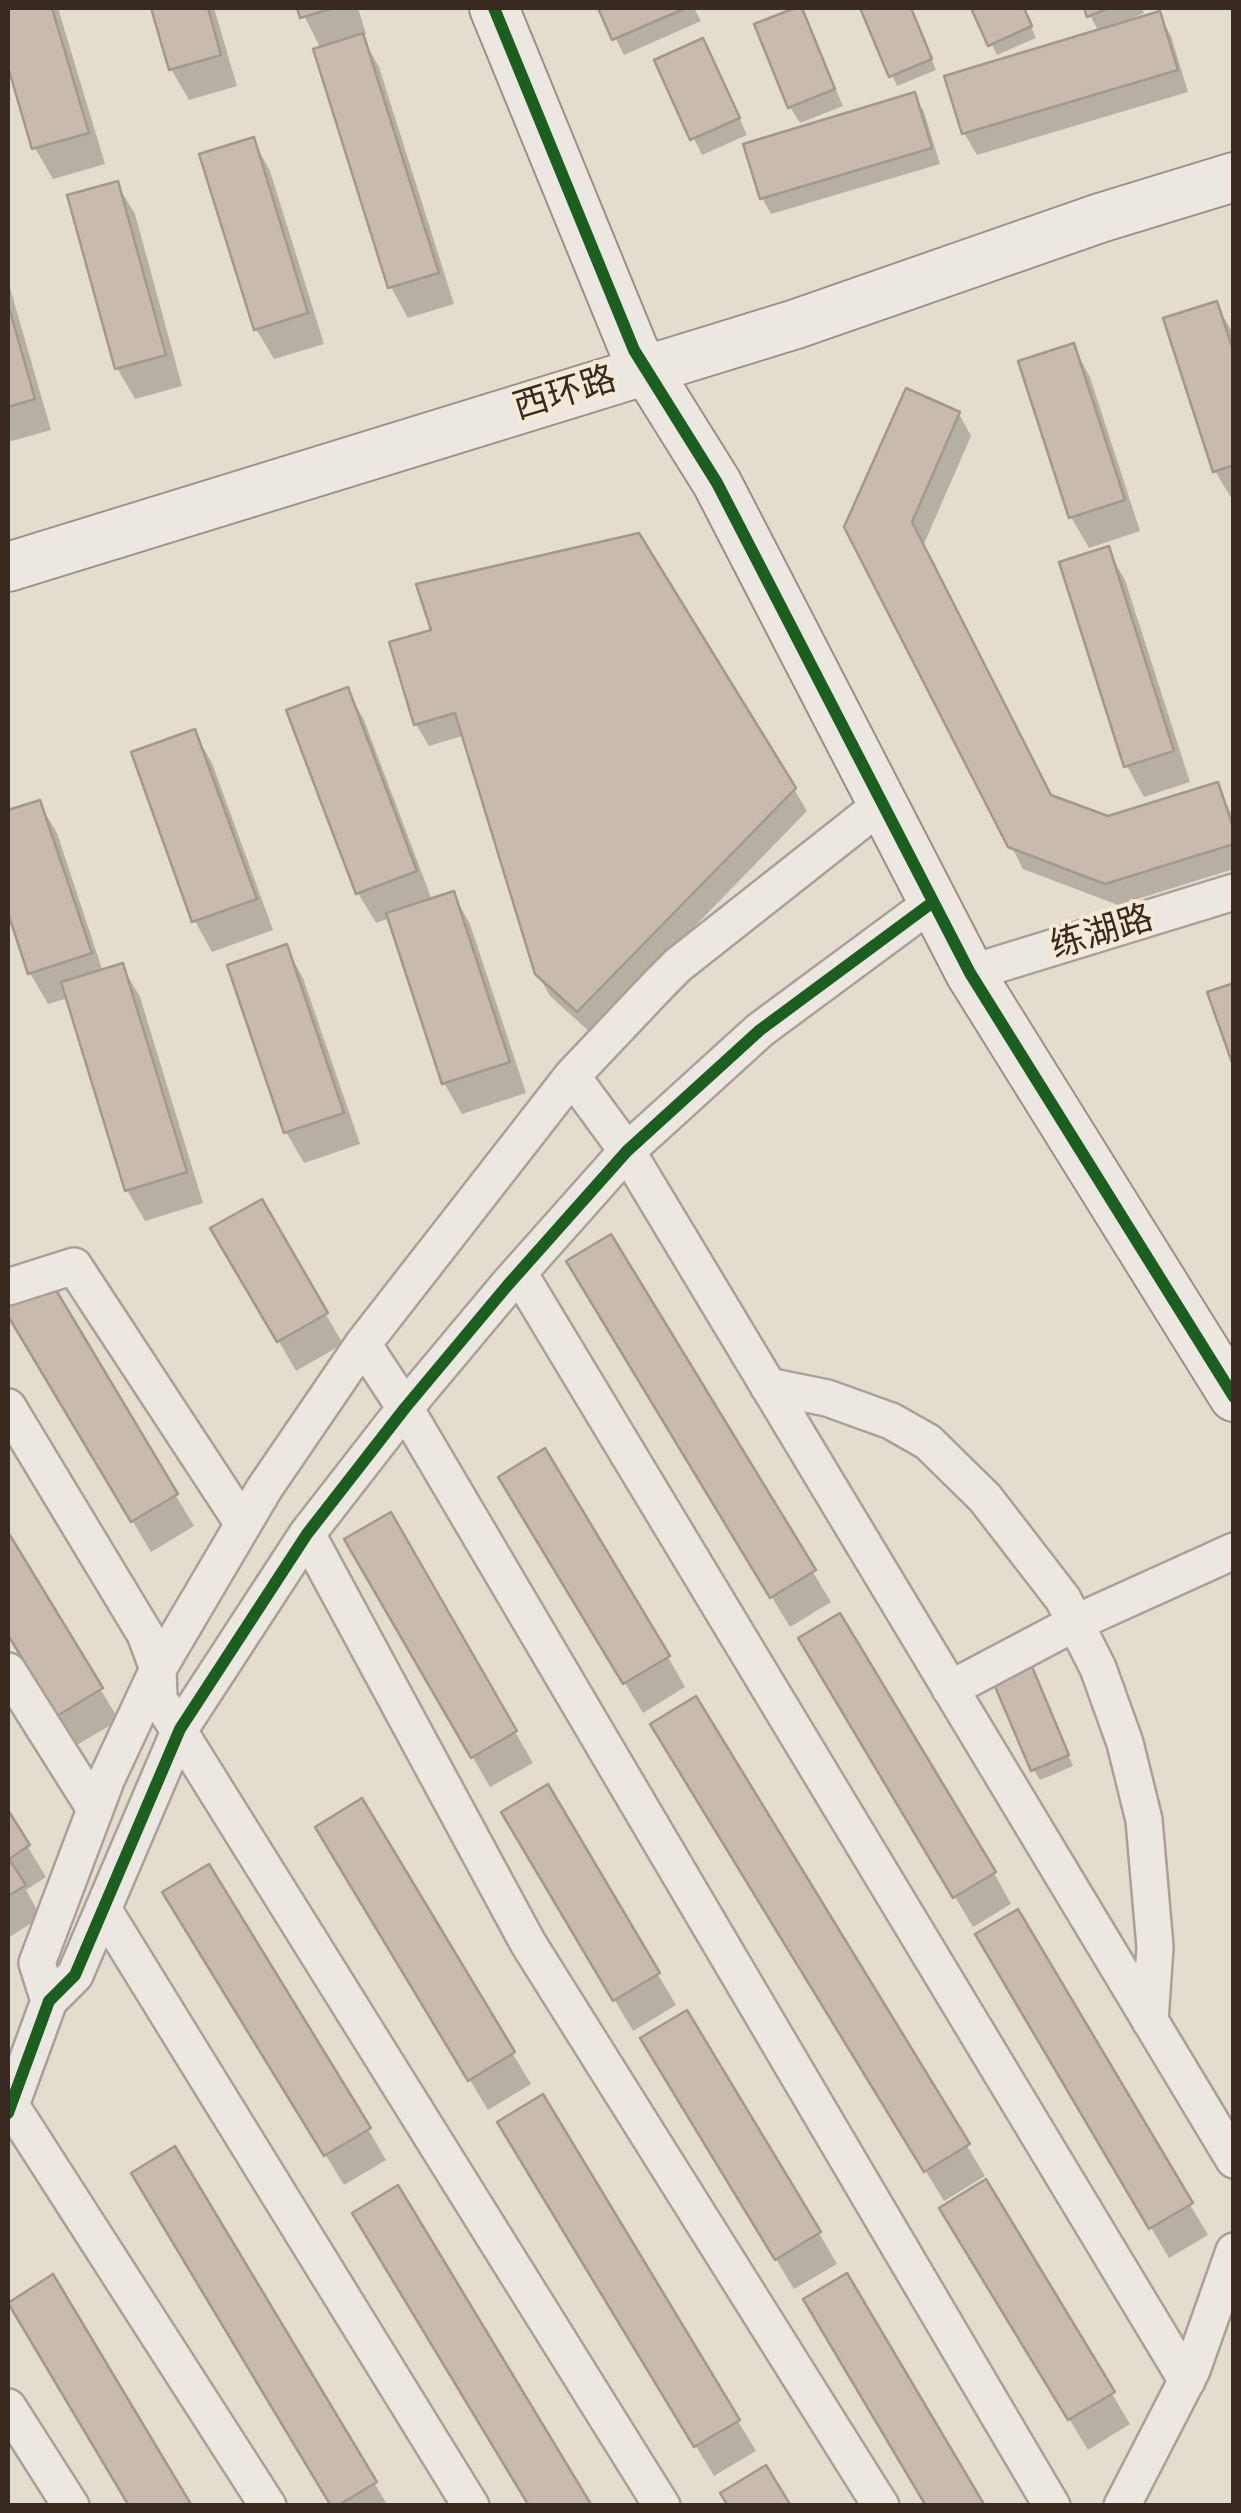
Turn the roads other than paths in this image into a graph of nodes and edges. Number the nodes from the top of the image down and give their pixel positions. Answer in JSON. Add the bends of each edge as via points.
{"nodes":[{"id":1,"x":494,"y":8,"type":"edge"},
{"id":2,"x":1234,"y":152,"type":"edge"},
{"id":3,"x":1234,"y":176,"type":"edge"},
{"id":4,"x":640,"y":360,"type":"junction"},
{"id":5,"x":8,"y":534,"type":"edge"},
{"id":6,"x":8,"y":566,"type":"edge"},
{"id":7,"x":882,"y":804,"type":"junction"},
{"id":8,"x":1234,"y":892,"type":"edge"},
{"id":9,"x":934,"y":902,"type":"junction"},
{"id":10,"x":970,"y":973,"type":"junction"},
{"id":11,"x":572,"y":1076,"type":"junction"},
{"id":12,"x":627,"y":1151,"type":"junction"},
{"id":13,"x":519,"y":1272,"type":"junction"},
{"id":14,"x":8,"y":1287,"type":"edge"},
{"id":15,"x":364,"y":1344,"type":"junction"},
{"id":16,"x":768,"y":1386,"type":"junction"},
{"id":17,"x":1234,"y":1398,"type":"edge"},
{"id":18,"x":8,"y":1407,"type":"edge"},
{"id":19,"x":405,"y":1408,"type":"junction"},
{"id":20,"x":264,"y":1489,"type":"junction"},
{"id":21,"x":243,"y":1524,"type":"junction"},
{"id":22,"x":302,"y":1541,"type":"junction"},
{"id":23,"x":1234,"y":1551,"type":"edge"},
{"id":24,"x":1075,"y":1622,"type":"junction"},
{"id":25,"x":158,"y":1669,"type":"junction"},
{"id":26,"x":8,"y":1671,"type":"edge"},
{"id":27,"x":950,"y":1689,"type":"junction"},
{"id":28,"x":180,"y":1729,"type":"junction"},
{"id":29,"x":95,"y":1809,"type":"junction"},
{"id":30,"x":103,"y":1909,"type":"junction"},
{"id":31,"x":49,"y":2001,"type":"junction"},
{"id":32,"x":1150,"y":2021,"type":"junction"},
{"id":33,"x":9,"y":2100,"type":"edge"},
{"id":34,"x":1234,"y":2160,"type":"edge"},
{"id":35,"x":1234,"y":2251,"type":"edge"},
{"id":36,"x":1187,"y":2381,"type":"junction"},
{"id":37,"x":8,"y":2407,"type":"edge"},
{"id":38,"x":71,"y":2506,"type":"edge"},
{"id":39,"x":268,"y":2506,"type":"edge"},
{"id":40,"x":472,"y":2506,"type":"edge"},
{"id":41,"x":662,"y":2506,"type":"edge"},
{"id":42,"x":881,"y":2506,"type":"edge"},
{"id":43,"x":1052,"y":2506,"type":"edge"},
{"id":44,"x":1122,"y":2506,"type":"edge"}],
"edges":[{"from":1,"to":4,"type":"street"},
{"from":2,"to":4,"type":"street","name":"西环路"},
{"from":3,"to":4,"type":"street","name":"西环路","via":[[796,324]]},
{"from":4,"to":5,"type":"street","name":"西环路"},
{"from":4,"to":6,"type":"street","name":"西环路"},
{"from":4,"to":7,"type":"street","via":[[716,483]]},
{"from":7,"to":9,"type":"street"},
{"from":7,"to":11,"type":"street","via":[[678,965]]},
{"from":8,"to":10,"type":"street","name":"练湖路"},
{"from":9,"to":10,"type":"street"},
{"from":9,"to":12,"type":"street","via":[[760,1030]]},
{"from":10,"to":17,"type":"street"},
{"from":11,"to":12,"type":"street"},
{"from":11,"to":15,"type":"street"},
{"from":12,"to":13,"type":"street"},
{"from":12,"to":16,"type":"street"},
{"from":13,"to":19,"type":"street"},
{"from":13,"to":36,"type":"street"},
{"from":14,"to":21,"type":"street","via":[[74,1266]]},
{"from":15,"to":19,"type":"street"},
{"from":15,"to":20,"type":"street"},
{"from":16,"to":24,"type":"street","via":[[828,1398],[928,1442],[996,1512]]},
{"from":16,"to":27,"type":"street"},
{"from":18,"to":25,"type":"street","via":[[144,1634]]},
{"from":19,"to":22,"type":"street"},
{"from":19,"to":43,"type":"street"},
{"from":20,"to":21,"type":"street"},
{"from":20,"to":22,"type":"street"},
{"from":21,"to":25,"type":"street"},
{"from":22,"to":28,"type":"street"},
{"from":22,"to":42,"type":"street","via":[[528,1943]]},
{"from":23,"to":24,"type":"street"},
{"from":24,"to":27,"type":"street"},
{"from":24,"to":32,"type":"street","via":[[1120,1728],[1144,1820],[1155,1948]]},
{"from":25,"to":28,"type":"street","via":[[159,1699]]},
{"from":25,"to":29,"type":"street"},
{"from":26,"to":29,"type":"street"},
{"from":27,"to":32,"type":"street"},
{"from":28,"to":30,"type":"street"},
{"from":28,"to":41,"type":"street"},
{"from":29,"to":31,"type":"street","via":[[38,1963]]},
{"from":30,"to":31,"type":"street","via":[[74,1974]]},
{"from":30,"to":40,"type":"street"},
{"from":31,"to":33,"type":"street"},
{"from":32,"to":34,"type":"street"},
{"from":33,"to":39,"type":"street"},
{"from":35,"to":36,"type":"street"},
{"from":36,"to":44,"type":"street"},
{"from":37,"to":38,"type":"street"}]}
